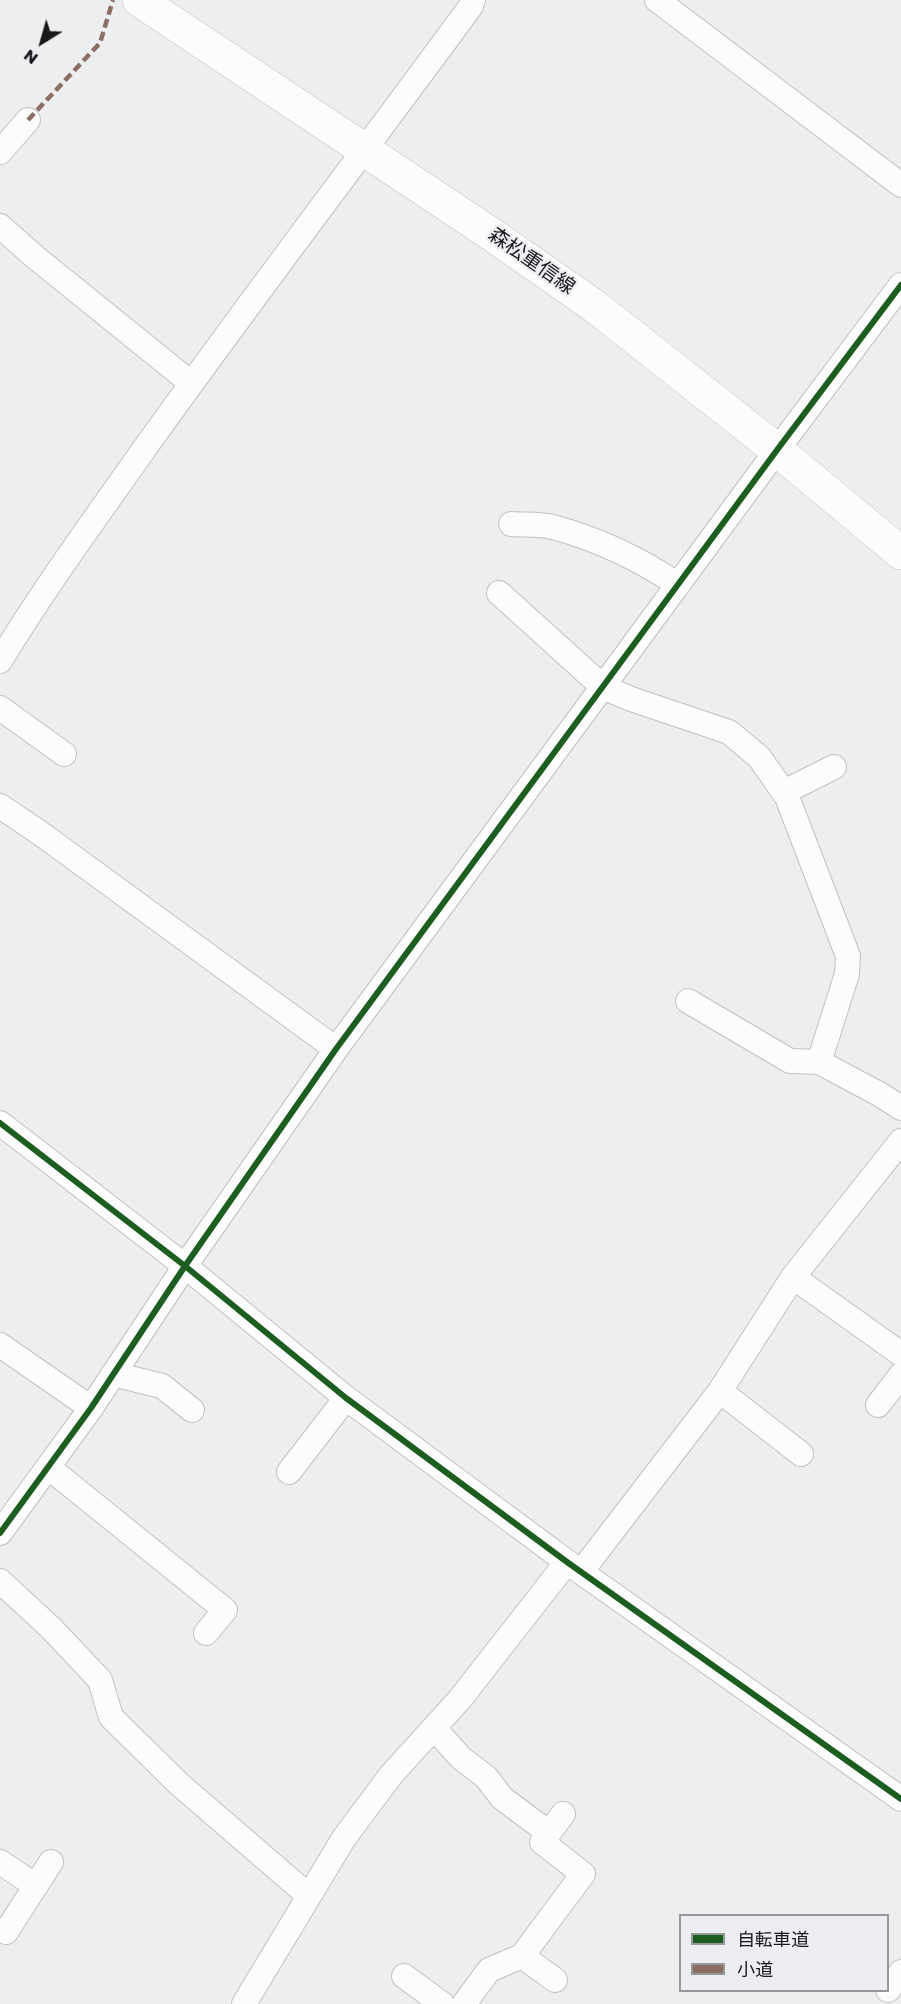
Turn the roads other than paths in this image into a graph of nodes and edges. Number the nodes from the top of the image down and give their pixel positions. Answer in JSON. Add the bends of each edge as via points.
{"nodes":[{"id":1,"x":473,"y":0,"type":"edge"},
{"id":2,"x":657,"y":0,"type":"edge"},
{"id":3,"x":149,"y":3,"type":"edge"},
{"id":4,"x":28,"y":120,"type":"dead end"},
{"id":5,"x":365,"y":151,"type":"junction"},
{"id":6,"x":0,"y":152,"type":"edge"},
{"id":7,"x":901,"y":185,"type":"edge"},
{"id":8,"x":4,"y":237,"type":"edge"},
{"id":9,"x":901,"y":285,"type":"edge"},
{"id":10,"x":192,"y":383,"type":"junction"},
{"id":11,"x":777,"y":450,"type":"junction"},
{"id":12,"x":511,"y":524,"type":"dead end"},
{"id":13,"x":901,"y":553,"type":"edge"},
{"id":14,"x":678,"y":585,"type":"junction"},
{"id":15,"x":500,"y":593,"type":"dead end"},
{"id":16,"x":1,"y":657,"type":"edge"},
{"id":17,"x":603,"y":687,"type":"junction"},
{"id":18,"x":0,"y":708,"type":"edge"},
{"id":19,"x":64,"y":754,"type":"dead end"},
{"id":20,"x":834,"y":767,"type":"dead end"},
{"id":21,"x":784,"y":792,"type":"junction"},
{"id":22,"x":0,"y":806,"type":"edge"},
{"id":23,"x":688,"y":1002,"type":"dead end"},
{"id":24,"x":336,"y":1049,"type":"junction"},
{"id":25,"x":819,"y":1062,"type":"junction"},
{"id":26,"x":901,"y":1108,"type":"edge"},
{"id":27,"x":0,"y":1123,"type":"edge"},
{"id":28,"x":901,"y":1141,"type":"edge"},
{"id":29,"x":185,"y":1266,"type":"junction"},
{"id":30,"x":793,"y":1277,"type":"junction"},
{"id":31,"x":0,"y":1345,"type":"edge"},
{"id":32,"x":901,"y":1354,"type":"edge"},
{"id":33,"x":113,"y":1374,"type":"junction"},
{"id":34,"x":901,"y":1375,"type":"edge"},
{"id":35,"x":720,"y":1391,"type":"junction"},
{"id":36,"x":346,"y":1398,"type":"junction"},
{"id":37,"x":878,"y":1405,"type":"dead end"},
{"id":38,"x":91,"y":1408,"type":"junction"},
{"id":39,"x":192,"y":1410,"type":"dead end"},
{"id":40,"x":801,"y":1454,"type":"dead end"},
{"id":41,"x":48,"y":1467,"type":"junction"},
{"id":42,"x":289,"y":1472,"type":"dead end"},
{"id":43,"x":0,"y":1533,"type":"edge"},
{"id":44,"x":574,"y":1567,"type":"junction"},
{"id":45,"x":0,"y":1581,"type":"edge"},
{"id":46,"x":206,"y":1633,"type":"dead end"},
{"id":47,"x":434,"y":1728,"type":"junction"},
{"id":48,"x":901,"y":1799,"type":"edge"},
{"id":49,"x":563,"y":1814,"type":"dead end"},
{"id":50,"x":549,"y":1833,"type":"junction"},
{"id":51,"x":0,"y":1862,"type":"edge"},
{"id":52,"x":51,"y":1862,"type":"dead end"},
{"id":53,"x":36,"y":1886,"type":"junction"},
{"id":54,"x":309,"y":1896,"type":"junction"},
{"id":55,"x":6,"y":1932,"type":"dead end"},
{"id":56,"x":522,"y":1956,"type":"junction"},
{"id":57,"x":901,"y":1972,"type":"edge"},
{"id":58,"x":404,"y":1976,"type":"dead end"},
{"id":59,"x":555,"y":1980,"type":"dead end"},
{"id":60,"x":889,"y":1987,"type":"edge"},
{"id":61,"x":250,"y":2002,"type":"edge"},
{"id":62,"x":442,"y":2004,"type":"edge"},
{"id":63,"x":464,"y":2004,"type":"edge"}],
"edges":[{"from":1,"to":5,"type":"street"},
{"from":2,"to":7,"type":"street"},
{"from":3,"to":5,"type":"main road","name":"森松重信線"},
{"from":4,"to":6,"type":"street"},
{"from":5,"to":10,"type":"street"},
{"from":5,"to":11,"type":"main road","name":"森松重信線","via":[[597,308]]},
{"from":8,"to":10,"type":"street"},
{"from":9,"to":11,"type":"street"},
{"from":10,"to":16,"type":"street"},
{"from":11,"to":13,"type":"main road","name":"森松重信線"},
{"from":11,"to":14,"type":"street"},
{"from":12,"to":14,"type":"street","via":[[551,527],[607,546],[651,566]]},
{"from":14,"to":17,"type":"street"},
{"from":15,"to":17,"type":"street"},
{"from":17,"to":21,"type":"street","via":[[729,732],[759,757]]},
{"from":17,"to":24,"type":"street"},
{"from":18,"to":19,"type":"street"},
{"from":20,"to":21,"type":"street"},
{"from":21,"to":25,"type":"street","via":[[848,956],[847,974]]},
{"from":22,"to":24,"type":"street"},
{"from":23,"to":25,"type":"street","via":[[790,1061]]},
{"from":24,"to":29,"type":"street"},
{"from":25,"to":26,"type":"street"},
{"from":27,"to":29,"type":"street"},
{"from":28,"to":30,"type":"street"},
{"from":29,"to":33,"type":"street"},
{"from":29,"to":36,"type":"street"},
{"from":30,"to":32,"type":"street"},
{"from":30,"to":35,"type":"street"},
{"from":31,"to":38,"type":"street"},
{"from":33,"to":38,"type":"street"},
{"from":33,"to":39,"type":"street","via":[[162,1386]]},
{"from":34,"to":37,"type":"street"},
{"from":35,"to":40,"type":"street"},
{"from":35,"to":44,"type":"street"},
{"from":36,"to":42,"type":"street"},
{"from":36,"to":44,"type":"street"},
{"from":38,"to":41,"type":"street"},
{"from":41,"to":43,"type":"street"},
{"from":41,"to":46,"type":"street","via":[[225,1610]]},
{"from":44,"to":47,"type":"street"},
{"from":44,"to":48,"type":"street"},
{"from":45,"to":54,"type":"street","via":[[100,1680],[111,1717],[178,1784]]},
{"from":47,"to":50,"type":"street","via":[[502,1798]]},
{"from":47,"to":54,"type":"street","via":[[391,1775],[344,1838]]},
{"from":49,"to":50,"type":"street"},
{"from":50,"to":56,"type":"street","via":[[542,1842],[583,1874]]},
{"from":51,"to":53,"type":"street"},
{"from":52,"to":53,"type":"street"},
{"from":53,"to":55,"type":"street"},
{"from":54,"to":61,"type":"street"},
{"from":56,"to":59,"type":"street"},
{"from":56,"to":63,"type":"street","via":[[489,1970]]},
{"from":57,"to":60,"type":"street"},
{"from":58,"to":62,"type":"street"}]}
